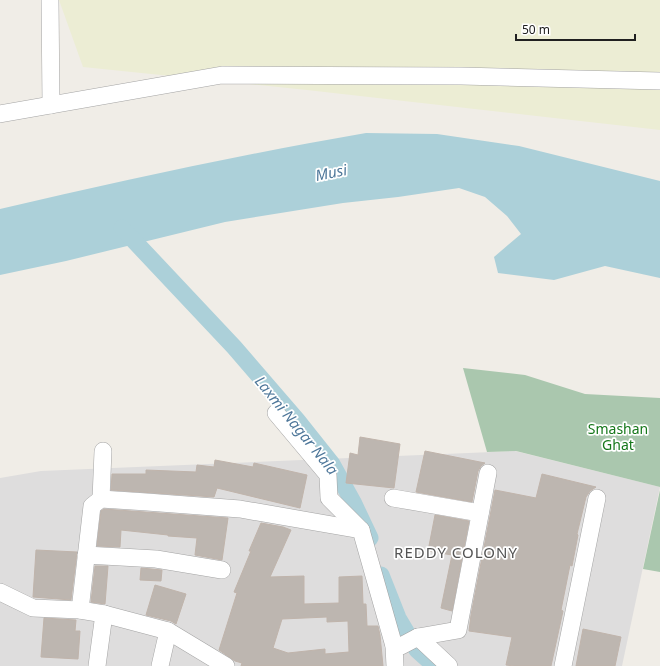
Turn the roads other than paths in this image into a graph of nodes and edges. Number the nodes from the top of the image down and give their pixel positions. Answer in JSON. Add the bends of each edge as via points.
{"nodes":[{"id":1,"x":50,"y":0,"type":"edge"},
{"id":2,"x":660,"y":81,"type":"edge"},
{"id":3,"x":51,"y":105,"type":"junction"},
{"id":4,"x":0,"y":114,"type":"edge"},
{"id":5,"x":276,"y":413,"type":"dead end"},
{"id":6,"x":103,"y":451,"type":"dead end"},
{"id":7,"x":488,"y":473,"type":"dead end"},
{"id":8,"x":393,"y":498,"type":"dead end"},
{"id":9,"x":597,"y":498,"type":"dead end"},
{"id":10,"x":101,"y":499,"type":"junction"},
{"id":11,"x":480,"y":513,"type":"junction"},
{"id":12,"x":361,"y":530,"type":"junction"},
{"id":13,"x":86,"y":555,"type":"junction"},
{"id":14,"x":222,"y":570,"type":"dead end"},
{"id":15,"x":0,"y":592,"type":"edge"},
{"id":16,"x":80,"y":610,"type":"junction"},
{"id":17,"x":104,"y":614,"type":"junction"},
{"id":18,"x":168,"y":631,"type":"junction"},
{"id":19,"x":418,"y":637,"type":"junction"},
{"id":20,"x":394,"y":646,"type":"junction"},
{"id":21,"x":97,"y":666,"type":"edge"},
{"id":22,"x":160,"y":666,"type":"edge"},
{"id":23,"x":226,"y":666,"type":"edge"},
{"id":24,"x":395,"y":666,"type":"edge"},
{"id":25,"x":449,"y":666,"type":"edge"},
{"id":26,"x":563,"y":666,"type":"edge"}],
"edges":[{"from":1,"to":3,"type":"street"},
{"from":2,"to":3,"type":"street","via":[[469,76],[222,75]]},
{"from":3,"to":4,"type":"street"},
{"from":5,"to":12,"type":"street","via":[[328,475],[329,498]]},
{"from":6,"to":10,"type":"street"},
{"from":7,"to":11,"type":"street"},
{"from":8,"to":11,"type":"street"},
{"from":9,"to":26,"type":"street"},
{"from":10,"to":12,"type":"street","via":[[240,509]]},
{"from":10,"to":13,"type":"street","via":[[92,506]]},
{"from":11,"to":19,"type":"street","via":[[458,630]]},
{"from":12,"to":20,"type":"street"},
{"from":13,"to":14,"type":"street","via":[[156,559]]},
{"from":13,"to":16,"type":"street"},
{"from":15,"to":16,"type":"street","via":[[33,608]]},
{"from":16,"to":17,"type":"street"},
{"from":17,"to":18,"type":"street"},
{"from":17,"to":21,"type":"street"},
{"from":18,"to":22,"type":"street"},
{"from":18,"to":23,"type":"street"},
{"from":19,"to":20,"type":"street","via":[[401,646]]},
{"from":19,"to":25,"type":"street"},
{"from":20,"to":24,"type":"street"}]}
